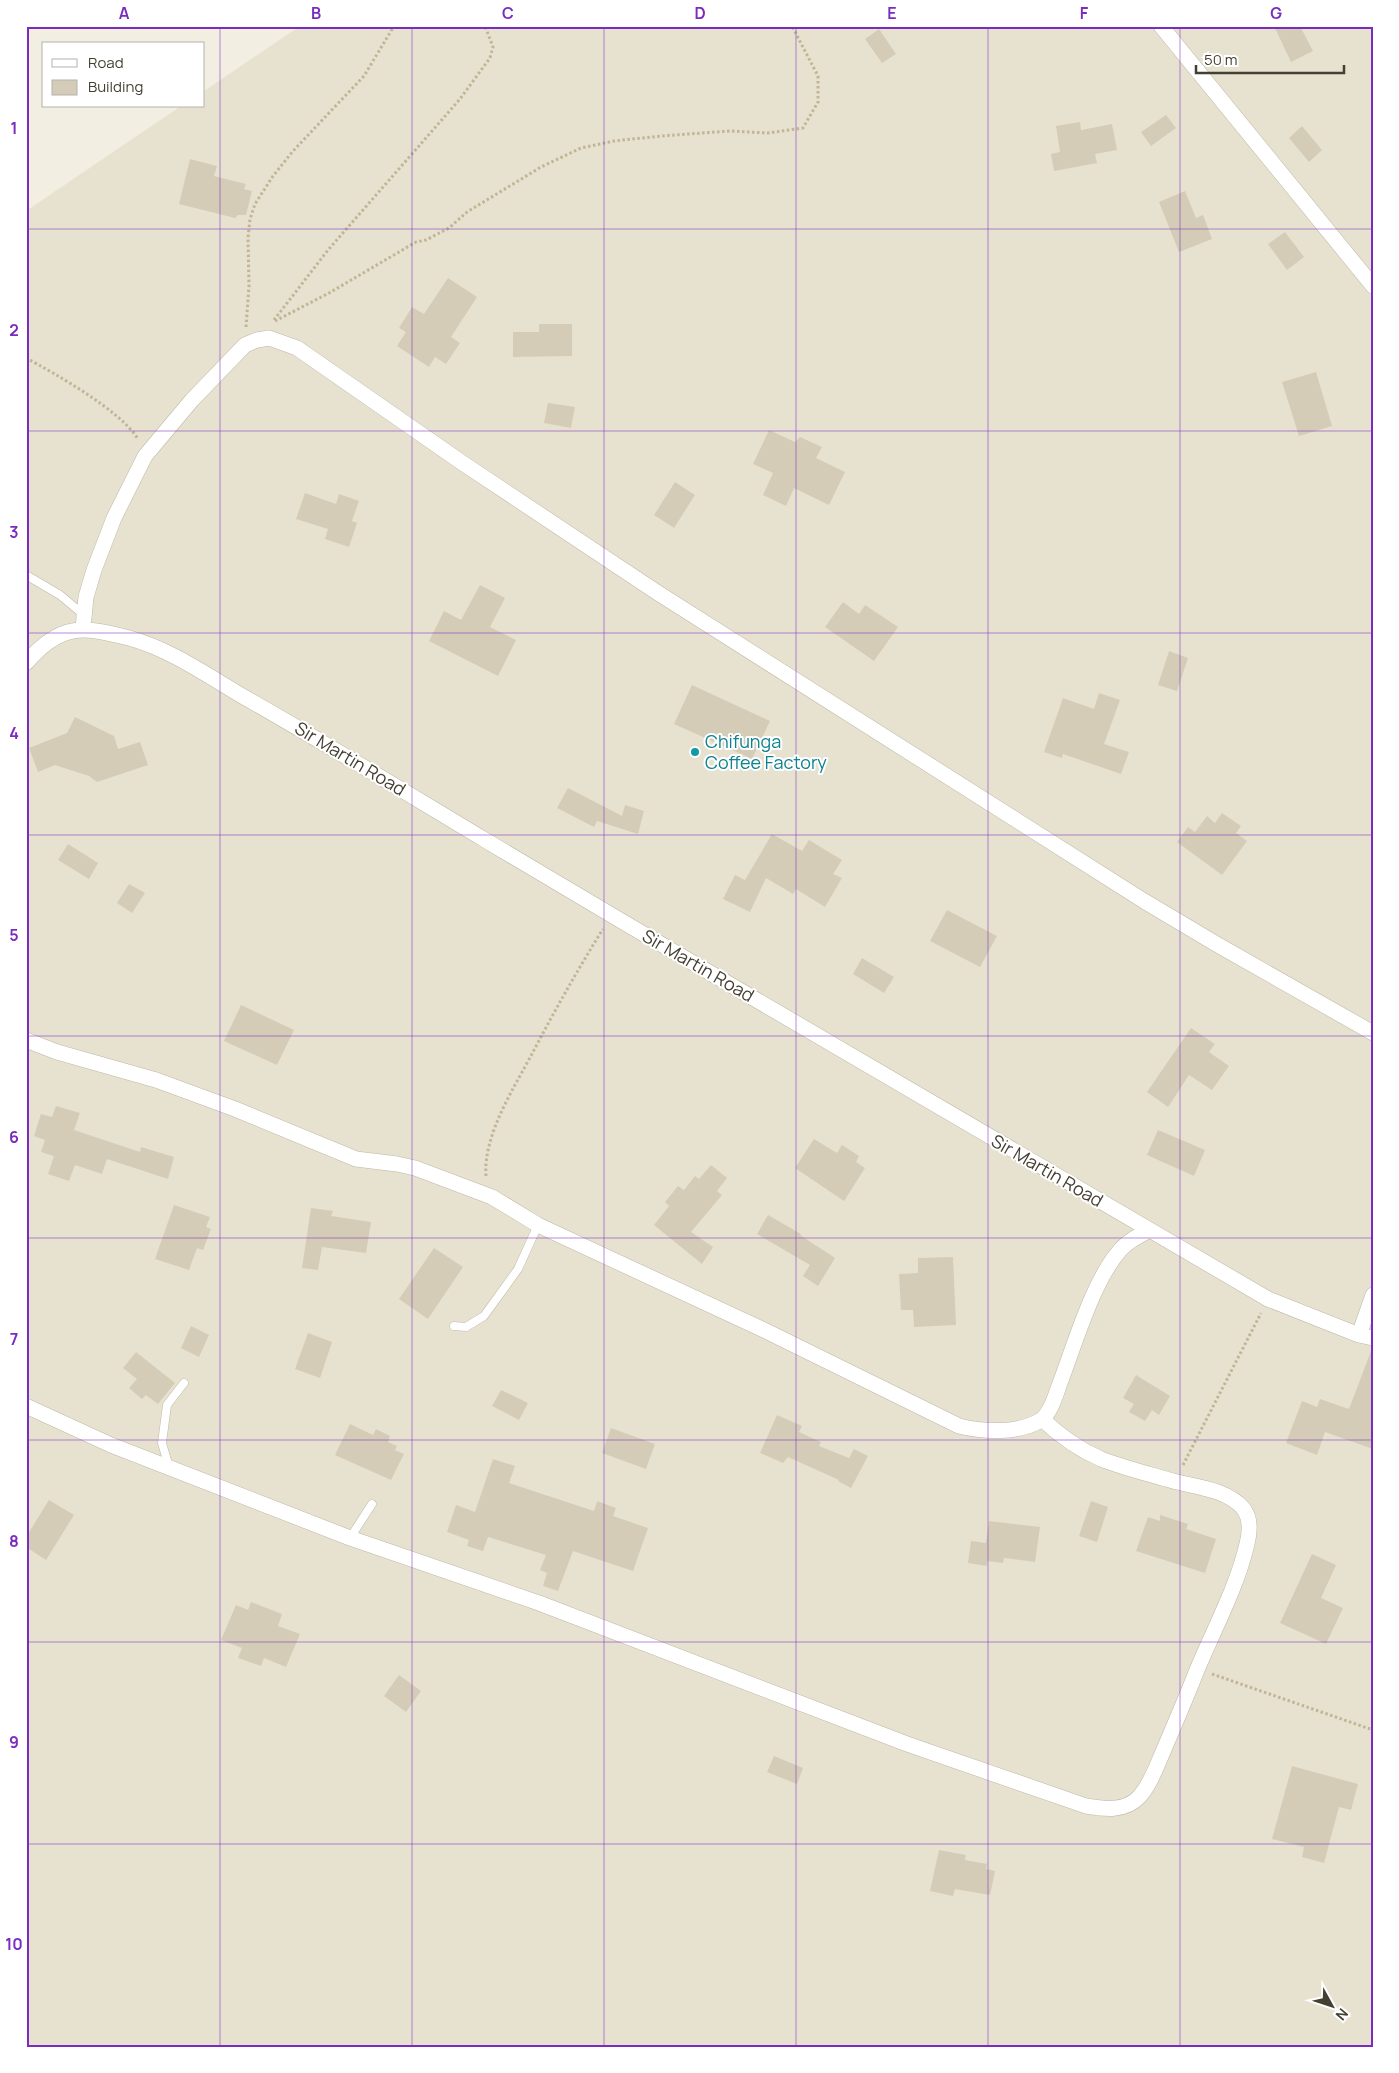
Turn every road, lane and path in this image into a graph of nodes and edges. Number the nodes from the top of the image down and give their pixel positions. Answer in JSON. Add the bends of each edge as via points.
{"nodes":[{"id":1,"x":394,"y":26,"type":"edge"},
{"id":2,"x":485,"y":26,"type":"edge"},
{"id":3,"x":792,"y":26,"type":"edge"},
{"id":4,"x":1161,"y":26,"type":"edge"},
{"id":5,"x":1373,"y":286,"type":"edge"},
{"id":6,"x":245,"y":345,"type":"junction"},
{"id":7,"x":26,"y":358,"type":"edge"},
{"id":8,"x":145,"y":456,"type":"junction"},
{"id":9,"x":26,"y":574,"type":"edge"},
{"id":10,"x":83,"y":622,"type":"junction"},
{"id":11,"x":26,"y":663,"type":"edge"},
{"id":12,"x":612,"y":916,"type":"junction"},
{"id":13,"x":1373,"y":1033,"type":"edge"},
{"id":14,"x":26,"y":1040,"type":"edge"},
{"id":15,"x":492,"y":1197,"type":"junction"},
{"id":16,"x":538,"y":1225,"type":"junction"},
{"id":17,"x":1150,"y":1230,"type":"junction"},
{"id":18,"x":1373,"y":1295,"type":"edge"},
{"id":19,"x":1268,"y":1299,"type":"junction"},
{"id":20,"x":454,"y":1326,"type":"dead end"},
{"id":21,"x":1366,"y":1336,"type":"edge"},
{"id":22,"x":184,"y":1383,"type":"dead end"},
{"id":23,"x":26,"y":1406,"type":"edge"},
{"id":24,"x":1042,"y":1419,"type":"junction"},
{"id":25,"x":169,"y":1468,"type":"junction"},
{"id":26,"x":1174,"y":1482,"type":"junction"},
{"id":27,"x":372,"y":1504,"type":"dead end"},
{"id":28,"x":350,"y":1538,"type":"junction"},
{"id":29,"x":1198,"y":1669,"type":"junction"},
{"id":30,"x":1373,"y":1730,"type":"edge"}],
"edges":[{"from":1,"to":6,"type":"path","via":[[364,76],[293,151],[255,204],[248,238]]},
{"from":2,"to":3,"type":"path","via":[[494,47],[490,58],[460,99],[328,250],[272,322],[416,242],[449,228],[467,212],[542,167],[581,148],[632,139],[730,131],[768,133],[804,128],[818,102],[818,76]]},
{"from":4,"to":5,"type":"street"},
{"from":6,"to":8,"type":"street","via":[[192,400]]},
{"from":6,"to":13,"type":"street","via":[[269,338],[297,348],[658,593],[1144,901]]},
{"from":7,"to":8,"type":"path","via":[[57,375],[125,422],[139,440]]},
{"from":8,"to":10,"type":"street","via":[[114,518],[86,597]]},
{"from":9,"to":10,"type":"lane","via":[[60,595]]},
{"from":10,"to":11,"type":"street","name":"Sir Martin Road","via":[[63,632],[34,653]]},
{"from":10,"to":12,"type":"street","name":"Sir Martin Road","via":[[180,660]]},
{"from":12,"to":15,"type":"path","via":[[566,991],[491,1136],[486,1175]]},
{"from":12,"to":17,"type":"street","name":"Sir Martin Road"},
{"from":14,"to":15,"type":"street","via":[[156,1080],[356,1158],[414,1168]]},
{"from":15,"to":16,"type":"street"},
{"from":16,"to":20,"type":"lane","via":[[518,1269],[484,1316],[466,1327]]},
{"from":16,"to":24,"type":"street","via":[[766,1331],[959,1426],[991,1430],[1020,1428]]},
{"from":17,"to":19,"type":"street","name":"Sir Martin Road"},
{"from":17,"to":24,"type":"street","via":[[1122,1247],[1113,1258],[1093,1297],[1054,1398]]},
{"from":18,"to":21,"type":"street"},
{"from":19,"to":21,"type":"street","name":"Sir Martin Road"},
{"from":19,"to":26,"type":"path"},
{"from":22,"to":25,"type":"lane","via":[[167,1405],[162,1443]]},
{"from":23,"to":25,"type":"street"},
{"from":24,"to":26,"type":"street","via":[[1088,1453]]},
{"from":25,"to":28,"type":"street"},
{"from":26,"to":29,"type":"street","via":[[1224,1496],[1244,1509],[1248,1518],[1247,1544]]},
{"from":27,"to":28,"type":"lane"},
{"from":28,"to":29,"type":"street","via":[[539,1603],[907,1744],[1094,1807],[1123,1807],[1139,1797],[1154,1772]]},
{"from":29,"to":30,"type":"path"}]}
